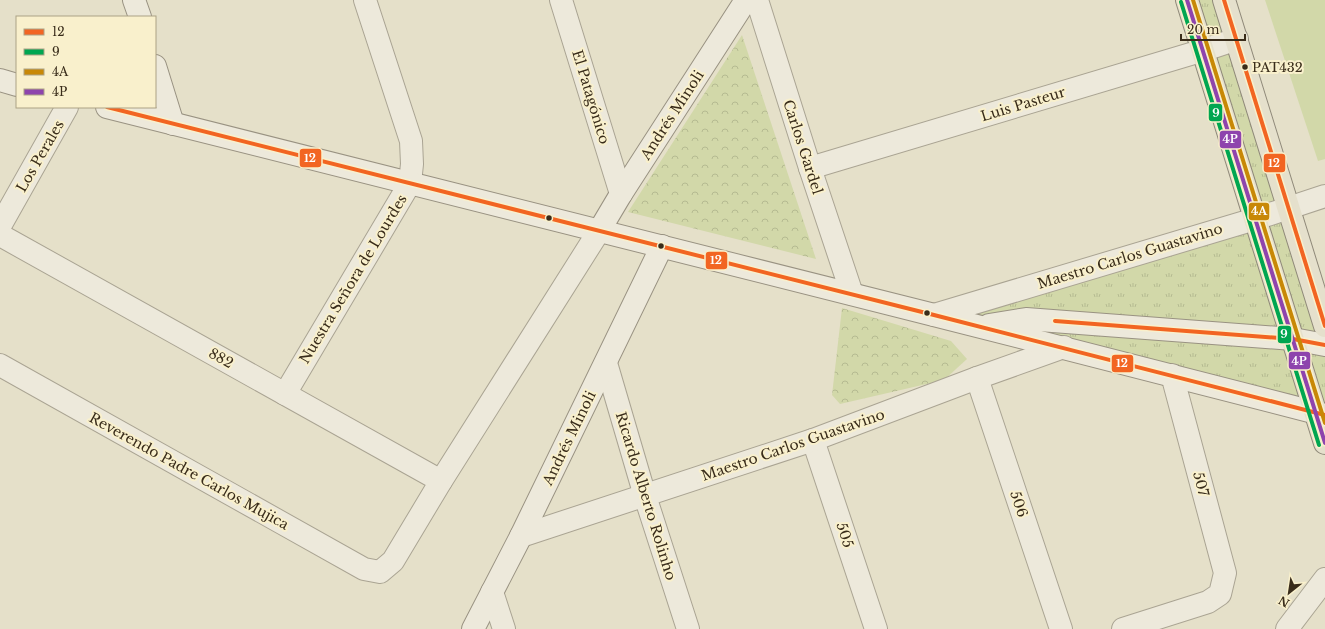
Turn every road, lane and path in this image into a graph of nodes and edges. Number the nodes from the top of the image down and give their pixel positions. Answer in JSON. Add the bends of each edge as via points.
{"nodes":[{"id":1,"x":134,"y":0,"type":"edge"},
{"id":2,"x":365,"y":0,"type":"edge"},
{"id":3,"x":561,"y":0,"type":"edge"},
{"id":4,"x":746,"y":0,"type":"edge"},
{"id":5,"x":757,"y":0,"type":"edge"},
{"id":6,"x":1187,"y":0,"type":"edge"},
{"id":7,"x":1224,"y":0,"type":"edge"},
{"id":8,"x":140,"y":16,"type":"edge"},
{"id":9,"x":1237,"y":39,"type":"junction"},
{"id":10,"x":1204,"y":50,"type":"junction"},
{"id":11,"x":156,"y":69,"type":"edge"},
{"id":12,"x":0,"y":80,"type":"edge"},
{"id":13,"x":16,"y":84,"type":"edge"},
{"id":14,"x":66,"y":108,"type":"edge"},
{"id":15,"x":111,"y":108,"type":"edge"},
{"id":16,"x":173,"y":124,"type":"junction"},
{"id":17,"x":810,"y":168,"type":"junction"},
{"id":18,"x":410,"y":183,"type":"junction"},
{"id":19,"x":621,"y":194,"type":"junction"},
{"id":20,"x":1325,"y":196,"type":"edge"},
{"id":21,"x":1289,"y":208,"type":"junction"},
{"id":22,"x":1255,"y":219,"type":"junction"},
{"id":23,"x":0,"y":226,"type":"edge"},
{"id":24,"x":600,"y":231,"type":"junction"},
{"id":25,"x":0,"y":236,"type":"edge"},
{"id":26,"x":662,"y":246,"type":"junction"},
{"id":27,"x":852,"y":294,"type":"junction"},
{"id":28,"x":934,"y":314,"type":"junction"},
{"id":29,"x":980,"y":326,"type":"junction"},
{"id":30,"x":1325,"y":326,"type":"edge"},
{"id":31,"x":1292,"y":339,"type":"junction"},
{"id":32,"x":1325,"y":345,"type":"edge"},
{"id":33,"x":1064,"y":347,"type":"junction"},
{"id":34,"x":606,"y":363,"type":"junction"},
{"id":35,"x":0,"y":365,"type":"edge"},
{"id":36,"x":1172,"y":375,"type":"junction"},
{"id":37,"x":977,"y":378,"type":"junction"},
{"id":38,"x":285,"y":394,"type":"junction"},
{"id":39,"x":1320,"y":413,"type":"edge"},
{"id":40,"x":814,"y":440,"type":"junction"},
{"id":41,"x":1325,"y":443,"type":"edge"},
{"id":42,"x":442,"y":481,"type":"junction"},
{"id":43,"x":645,"y":496,"type":"junction"},
{"id":44,"x":521,"y":536,"type":"junction"},
{"id":45,"x":380,"y":572,"type":"joint"},
{"id":46,"x":1325,"y":579,"type":"edge"},
{"id":47,"x":492,"y":592,"type":"junction"},
{"id":48,"x":473,"y":629,"type":"edge"},
{"id":49,"x":504,"y":629,"type":"edge"},
{"id":50,"x":688,"y":629,"type":"edge"},
{"id":51,"x":876,"y":629,"type":"edge"},
{"id":52,"x":1061,"y":629,"type":"edge"},
{"id":53,"x":1123,"y":629,"type":"edge"},
{"id":54,"x":1287,"y":629,"type":"edge"}],
"edges":[{"from":1,"to":8,"type":"street"},
{"from":2,"to":18,"type":"street","name":"Nuestra Señora de Lourdes","via":[[411,141]]},
{"from":3,"to":19,"type":"street","name":"El Patagónico"},
{"from":4,"to":19,"type":"street","name":"Andrés Minoli"},
{"from":5,"to":17,"type":"street","name":"Carlos Gardel"},
{"from":6,"to":10,"type":"main road"},
{"from":7,"to":9,"type":"main road"},
{"from":9,"to":10,"type":"street","name":"Luis Pasteur"},
{"from":9,"to":21,"type":"main road"},
{"from":10,"to":17,"type":"street","name":"Luis Pasteur"},
{"from":10,"to":22,"type":"main road"},
{"from":11,"to":16,"type":"street"},
{"from":12,"to":13,"type":"street"},
{"from":14,"to":23,"type":"street","name":"Los Perales"},
{"from":15,"to":16,"type":"street"},
{"from":16,"to":18,"type":"street"},
{"from":17,"to":27,"type":"street","name":"Carlos Gardel"},
{"from":18,"to":24,"type":"street"},
{"from":18,"to":38,"type":"street","name":"Nuestra Señora de Lourdes"},
{"from":19,"to":24,"type":"street","name":"Andrés Minoli"},
{"from":20,"to":21,"type":"street","name":"Maestro Carlos Guastavino"},
{"from":21,"to":22,"type":"street","name":"Maestro Carlos Guastavino"},
{"from":21,"to":30,"type":"main road"},
{"from":22,"to":28,"type":"street","name":"Maestro Carlos Guastavino"},
{"from":22,"to":31,"type":"main road"},
{"from":24,"to":26,"type":"street"},
{"from":24,"to":42,"type":"street","name":"Andrés Minoli"},
{"from":25,"to":38,"type":"street","name":"882"},
{"from":26,"to":27,"type":"street"},
{"from":26,"to":34,"type":"street","name":"Andrés Minoli"},
{"from":27,"to":28,"type":"street"},
{"from":28,"to":29,"type":"street"},
{"from":29,"to":31,"type":"street","via":[[1026,318]]},
{"from":29,"to":33,"type":"street"},
{"from":31,"to":32,"type":"street"},
{"from":31,"to":39,"type":"main road"},
{"from":33,"to":36,"type":"street"},
{"from":33,"to":37,"type":"street","name":"Maestro Carlos Guastavino"},
{"from":34,"to":43,"type":"street","name":"Ricardo Alberto Rolinho"},
{"from":34,"to":44,"type":"street","name":"Andrés Minoli"},
{"from":35,"to":45,"type":"street","name":"Reverendo Padre Carlos Mujica","via":[[364,569]]},
{"from":36,"to":39,"type":"street"},
{"from":36,"to":53,"type":"street","name":"507","via":[[1225,573],[1220,594],[1208,602]]},
{"from":37,"to":40,"type":"street","name":"Maestro Carlos Guastavino"},
{"from":37,"to":52,"type":"street","name":"506"},
{"from":38,"to":42,"type":"street","name":"882"},
{"from":39,"to":41,"type":"main road"},
{"from":40,"to":43,"type":"street","name":"Maestro Carlos Guastavino"},
{"from":40,"to":51,"type":"street","name":"505"},
{"from":42,"to":45,"type":"street","name":"Andrés Minoli","via":[[393,561]]},
{"from":43,"to":44,"type":"street","name":"Maestro Carlos Guastavino"},
{"from":43,"to":50,"type":"street","name":"Ricardo Alberto Rolinho"},
{"from":44,"to":47,"type":"street","name":"Andrés Minoli"},
{"from":46,"to":54,"type":"street"},
{"from":47,"to":48,"type":"street","name":"Andrés Minoli"},
{"from":47,"to":49,"type":"street"}]}
